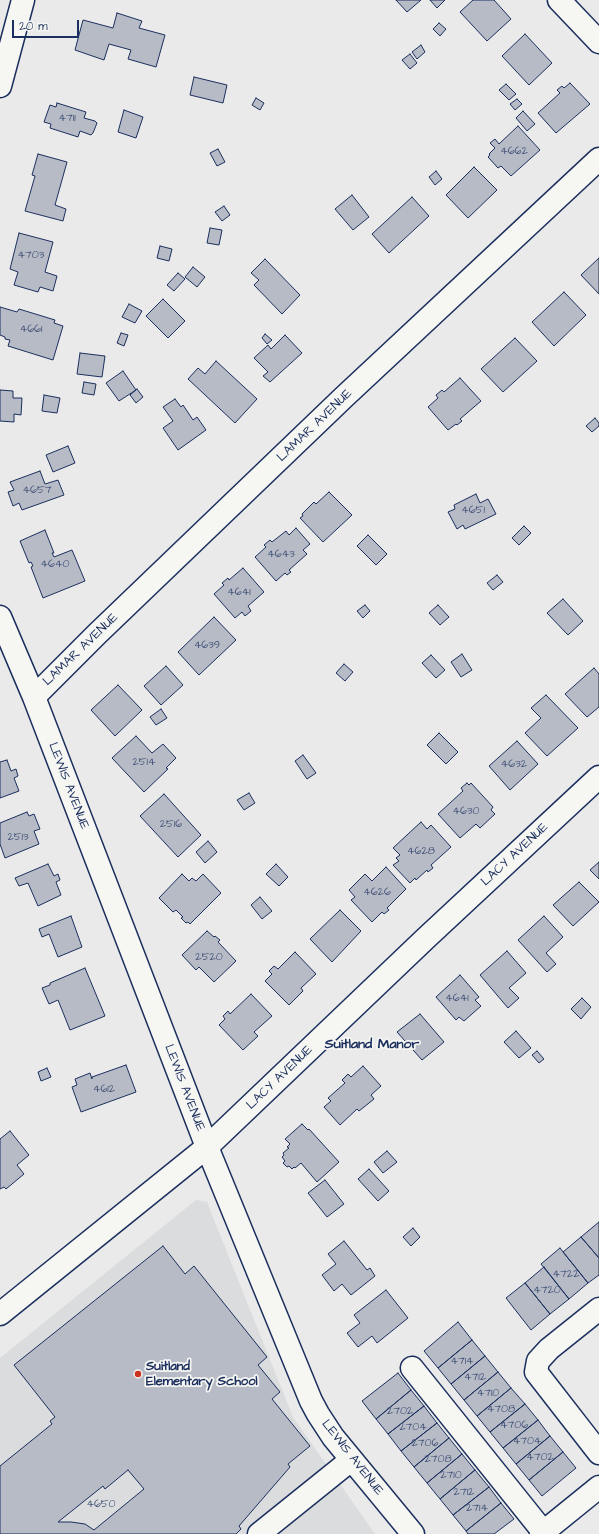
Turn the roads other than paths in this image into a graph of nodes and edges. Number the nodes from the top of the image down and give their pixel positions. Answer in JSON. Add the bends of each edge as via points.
{"nodes":[{"id":1,"x":23,"y":0,"type":"edge"},
{"id":2,"x":559,"y":0,"type":"edge"},
{"id":3,"x":599,"y":42,"type":"edge"},
{"id":4,"x":0,"y":86,"type":"edge"},
{"id":5,"x":599,"y":159,"type":"edge"},
{"id":6,"x":0,"y":618,"type":"edge"},
{"id":7,"x":34,"y":696,"type":"junction"},
{"id":8,"x":599,"y":777,"type":"edge"},
{"id":9,"x":207,"y":1147,"type":"junction"},
{"id":10,"x":599,"y":1309,"type":"edge"},
{"id":11,"x":0,"y":1314,"type":"edge"},
{"id":12,"x":412,"y":1368,"type":"dead end"},
{"id":13,"x":599,"y":1453,"type":"edge"},
{"id":14,"x":352,"y":1460,"type":"junction"},
{"id":15,"x":599,"y":1487,"type":"edge"},
{"id":16,"x":543,"y":1533,"type":"edge"},
{"id":17,"x":259,"y":1534,"type":"edge"},
{"id":18,"x":413,"y":1534,"type":"edge"}],
"edges":[{"from":1,"to":4,"type":"street"},
{"from":2,"to":3,"type":"street"},
{"from":5,"to":7,"type":"street","name":"LAMAR AVENUE","via":[[344,397]]},
{"from":6,"to":7,"type":"street","name":"LEWIS AVENUE"},
{"from":7,"to":9,"type":"street","name":"LEWIS AVENUE"},
{"from":8,"to":9,"type":"street","name":"LACY AVENUE"},
{"from":9,"to":11,"type":"street","name":"LACY AVENUE"},
{"from":9,"to":14,"type":"street","name":"LEWIS AVENUE","via":[[314,1408]]},
{"from":10,"to":13,"type":"street","via":[[549,1349],[538,1361],[536,1372]]},
{"from":12,"to":16,"type":"street"},
{"from":14,"to":17,"type":"street"},
{"from":14,"to":18,"type":"street","name":"LEWIS AVENUE"},
{"from":15,"to":16,"type":"street"}]}
